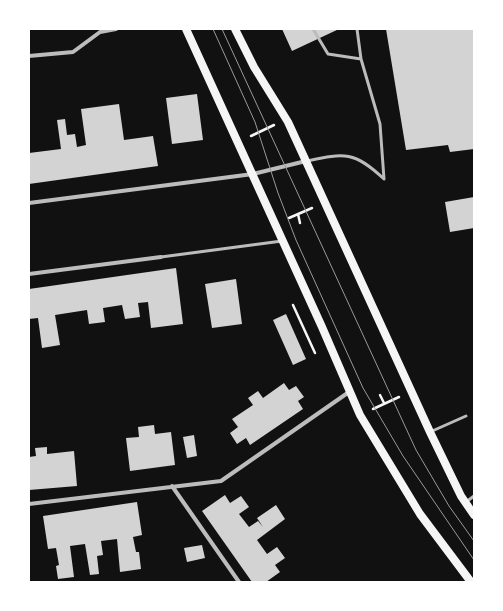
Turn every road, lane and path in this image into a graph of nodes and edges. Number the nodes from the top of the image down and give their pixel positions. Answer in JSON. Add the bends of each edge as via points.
{"nodes":[{"id":1,"x":116,"y":29,"type":"edge"},
{"id":2,"x":186,"y":29,"type":"edge"},
{"id":3,"x":235,"y":29,"type":"edge"},
{"id":4,"x":313,"y":29,"type":"edge"},
{"id":5,"x":357,"y":29,"type":"edge"},
{"id":6,"x":29,"y":56,"type":"edge"},
{"id":7,"x":361,"y":59,"type":"junction"},
{"id":8,"x":286,"y":120,"type":"junction"},
{"id":9,"x":238,"y":141,"type":"junction"},
{"id":10,"x":306,"y":161,"type":"junction"},
{"id":11,"x":253,"y":174,"type":"junction"},
{"id":12,"x":324,"y":202,"type":"junction"},
{"id":13,"x":29,"y":203,"type":"edge"},
{"id":14,"x":298,"y":214,"type":"junction"},
{"id":15,"x":275,"y":223,"type":"junction"},
{"id":16,"x":300,"y":223,"type":"dead end"},
{"id":17,"x":283,"y":241,"type":"junction"},
{"id":18,"x":161,"y":257,"type":"joint"},
{"id":19,"x":29,"y":274,"type":"edge"},
{"id":20,"x":412,"y":390,"type":"junction"},
{"id":21,"x":349,"y":392,"type":"junction"},
{"id":22,"x":380,"y":395,"type":"dead end"},
{"id":23,"x":384,"y":403,"type":"junction"},
{"id":24,"x":360,"y":415,"type":"junction"},
{"id":25,"x":466,"y":416,"type":"dead end"},
{"id":26,"x":430,"y":432,"type":"junction"},
{"id":27,"x":172,"y":486,"type":"junction"},
{"id":28,"x":474,"y":496,"type":"edge"},
{"id":29,"x":466,"y":503,"type":"junction"},
{"id":30,"x":29,"y":504,"type":"edge"},
{"id":31,"x":474,"y":516,"type":"edge"},
{"id":32,"x":238,"y":582,"type":"edge"},
{"id":33,"x":471,"y":582,"type":"edge"}],
"edges":[{"from":1,"to":6,"type":"street","via":[[100,32],[73,52]]},
{"from":2,"to":9,"type":"main road"},
{"from":3,"to":8,"type":"main road","via":[[254,67]]},
{"from":4,"to":7,"type":"lane","via":[[328,54]]},
{"from":5,"to":7,"type":"lane"},
{"from":7,"to":10,"type":"lane","via":[[380,124],[384,179],[366,162],[347,156],[322,157]]},
{"from":8,"to":9,"type":"path"},
{"from":8,"to":10,"type":"main road"},
{"from":9,"to":11,"type":"main road"},
{"from":10,"to":11,"type":"street"},
{"from":10,"to":12,"type":"main road"},
{"from":11,"to":13,"type":"street"},
{"from":11,"to":15,"type":"main road"},
{"from":12,"to":14,"type":"path"},
{"from":12,"to":20,"type":"main road"},
{"from":14,"to":15,"type":"path"},
{"from":14,"to":16,"type":"path"},
{"from":15,"to":17,"type":"main road"},
{"from":17,"to":18,"type":"lane"},
{"from":17,"to":21,"type":"main road"},
{"from":18,"to":19,"type":"street"},
{"from":20,"to":23,"type":"path"},
{"from":20,"to":26,"type":"main road"},
{"from":21,"to":24,"type":"main road"},
{"from":21,"to":27,"type":"street","via":[[221,481]]},
{"from":22,"to":23,"type":"path"},
{"from":23,"to":24,"type":"path"},
{"from":24,"to":33,"type":"main road","via":[[420,514]]},
{"from":25,"to":26,"type":"lane"},
{"from":26,"to":29,"type":"main road"},
{"from":27,"to":30,"type":"street"},
{"from":27,"to":32,"type":"street"},
{"from":28,"to":29,"type":"lane"},
{"from":29,"to":31,"type":"main road"}]}
